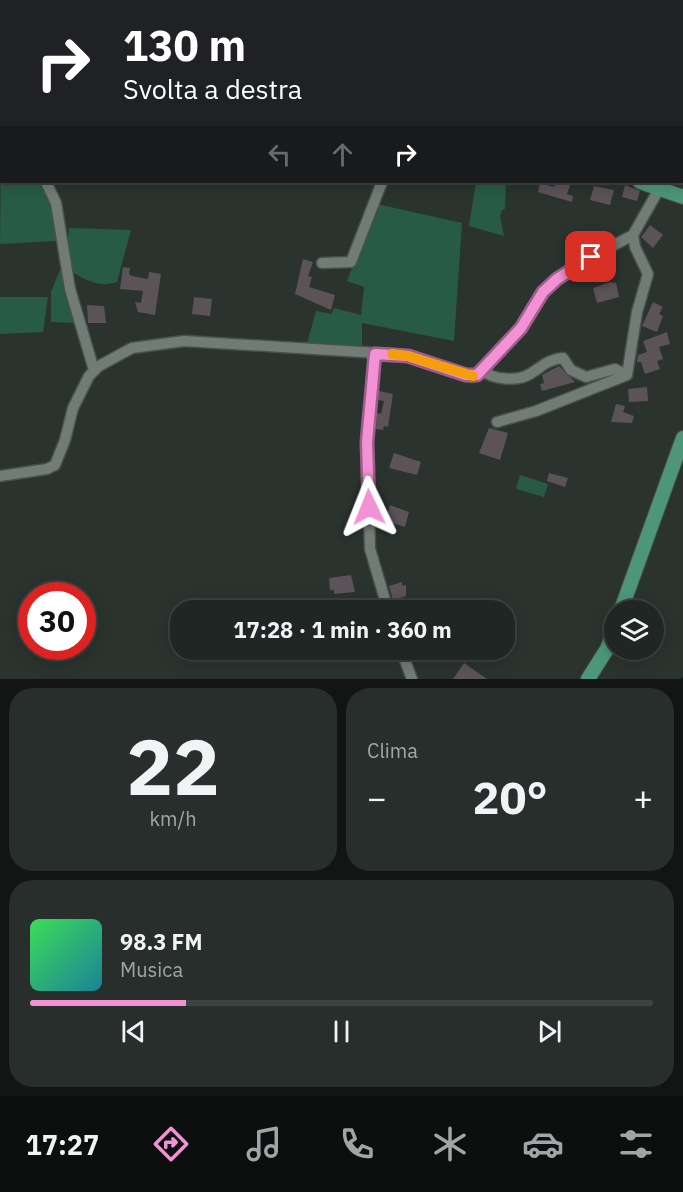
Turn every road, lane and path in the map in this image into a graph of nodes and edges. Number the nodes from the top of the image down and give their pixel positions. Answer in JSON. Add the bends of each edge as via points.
{"nodes":[{"id":1,"x":46,"y":183,"type":"edge"},
{"id":2,"x":382,"y":183,"type":"edge"},
{"id":3,"x":661,"y":184,"type":"edge"},
{"id":4,"x":683,"y":197,"type":"edge"},
{"id":5,"x":633,"y":235,"type":"junction"},
{"id":6,"x":322,"y":263,"type":"dead end"},
{"id":7,"x":375,"y":354,"type":"junction"},
{"id":8,"x":94,"y":370,"type":"junction"},
{"id":9,"x":482,"y":370,"type":"junction"},
{"id":10,"x":628,"y":373,"type":"junction"},
{"id":11,"x":497,"y":422,"type":"dead end"},
{"id":12,"x":683,"y":438,"type":"edge"},
{"id":13,"x":0,"y":476,"type":"edge"},
{"id":14,"x":385,"y":600,"type":"edge"},
{"id":15,"x":625,"y":600,"type":"edge"},
{"id":16,"x":604,"y":654,"type":"edge"},
{"id":17,"x":405,"y":660,"type":"edge"},
{"id":18,"x":412,"y":679,"type":"edge"},
{"id":19,"x":588,"y":679,"type":"edge"}],
"edges":[{"from":1,"to":8,"type":"street","via":[[56,203],[70,289]]},
{"from":2,"to":6,"type":"street","via":[[351,262]]},
{"from":3,"to":4,"type":"main road"},
{"from":3,"to":5,"type":"street"},
{"from":5,"to":9,"type":"street","via":[[557,279],[543,292],[521,328]]},
{"from":5,"to":10,"type":"street","via":[[648,274],[637,312]]},
{"from":7,"to":8,"type":"street","via":[[184,341],[132,348]]},
{"from":7,"to":9,"type":"street","via":[[408,356],[472,377]]},
{"from":7,"to":14,"type":"street","via":[[367,442],[370,549]]},
{"from":8,"to":13,"type":"street","via":[[73,408],[55,465]]},
{"from":9,"to":10,"type":"street","via":[[490,376],[518,378],[543,363],[562,358],[571,370],[586,377],[615,369]]},
{"from":10,"to":11,"type":"street","via":[[546,408]]},
{"from":12,"to":15,"type":"main road"},
{"from":16,"to":19,"type":"main road"},
{"from":17,"to":18,"type":"street"}]}
